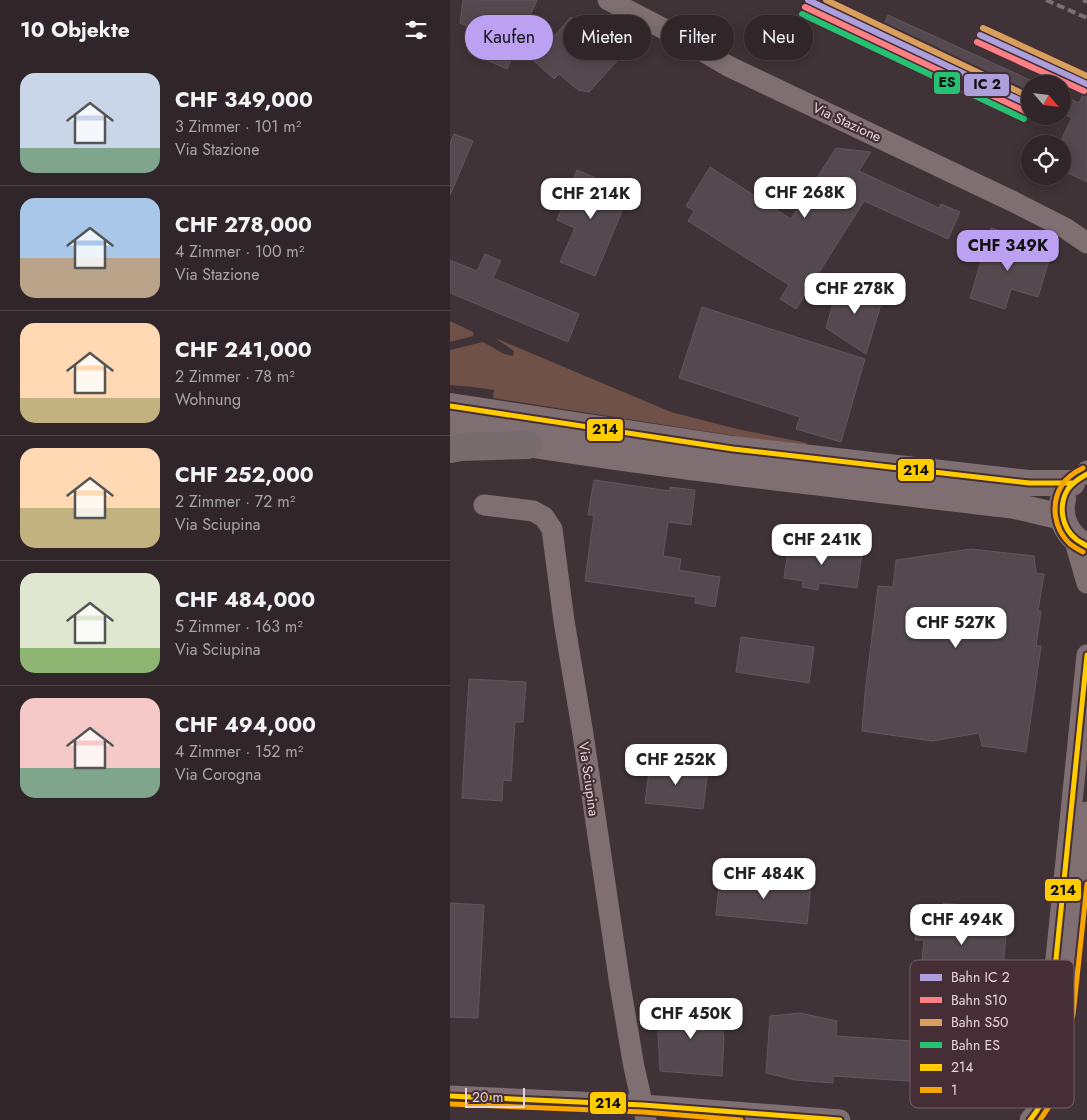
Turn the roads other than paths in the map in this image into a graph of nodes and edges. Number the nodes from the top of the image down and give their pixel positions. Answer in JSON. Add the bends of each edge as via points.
{"nodes":[{"id":1,"x":608,"y":0,"type":"edge"},
{"id":2,"x":1087,"y":243,"type":"edge"},
{"id":3,"x":450,"y":406,"type":"edge"},
{"id":4,"x":450,"y":431,"type":"edge"},
{"id":5,"x":528,"y":445,"type":"junction"},
{"id":6,"x":450,"y":449,"type":"edge"},
{"id":7,"x":1083,"y":476,"type":"edge"},
{"id":8,"x":484,"y":505,"type":"dead end"},
{"id":9,"x":1074,"y":533,"type":"edge"},
{"id":10,"x":1087,"y":583,"type":"edge"},
{"id":11,"x":1087,"y":655,"type":"edge"},
{"id":12,"x":1087,"y":812,"type":"edge"},
{"id":13,"x":1056,"y":960,"type":"edge"},
{"id":14,"x":1071,"y":960,"type":"edge"},
{"id":15,"x":450,"y":1096,"type":"edge"},
{"id":16,"x":645,"y":1113,"type":"edge"},
{"id":17,"x":840,"y":1120,"type":"edge"}],
"edges":[{"from":1,"to":2,"type":"street","name":"Via Stazione","via":[[728,66],[1014,202]]},
{"from":3,"to":7,"type":"main road","via":[[733,449],[1029,484]]},
{"from":4,"to":5,"type":"main road"},
{"from":5,"to":6,"type":"highway"},
{"from":5,"to":9,"type":"main road","via":[[1015,506]]},
{"from":7,"to":9,"type":"main road","via":[[1064,495],[1062,502]]},
{"from":8,"to":16,"type":"street","name":"Via Sciupina","via":[[533,511],[544,517],[552,529],[620,985]]},
{"from":9,"to":10,"type":"street"},
{"from":11,"to":13,"type":"street"},
{"from":12,"to":14,"type":"street"},
{"from":15,"to":16,"type":"street"},
{"from":16,"to":17,"type":"street"}]}
